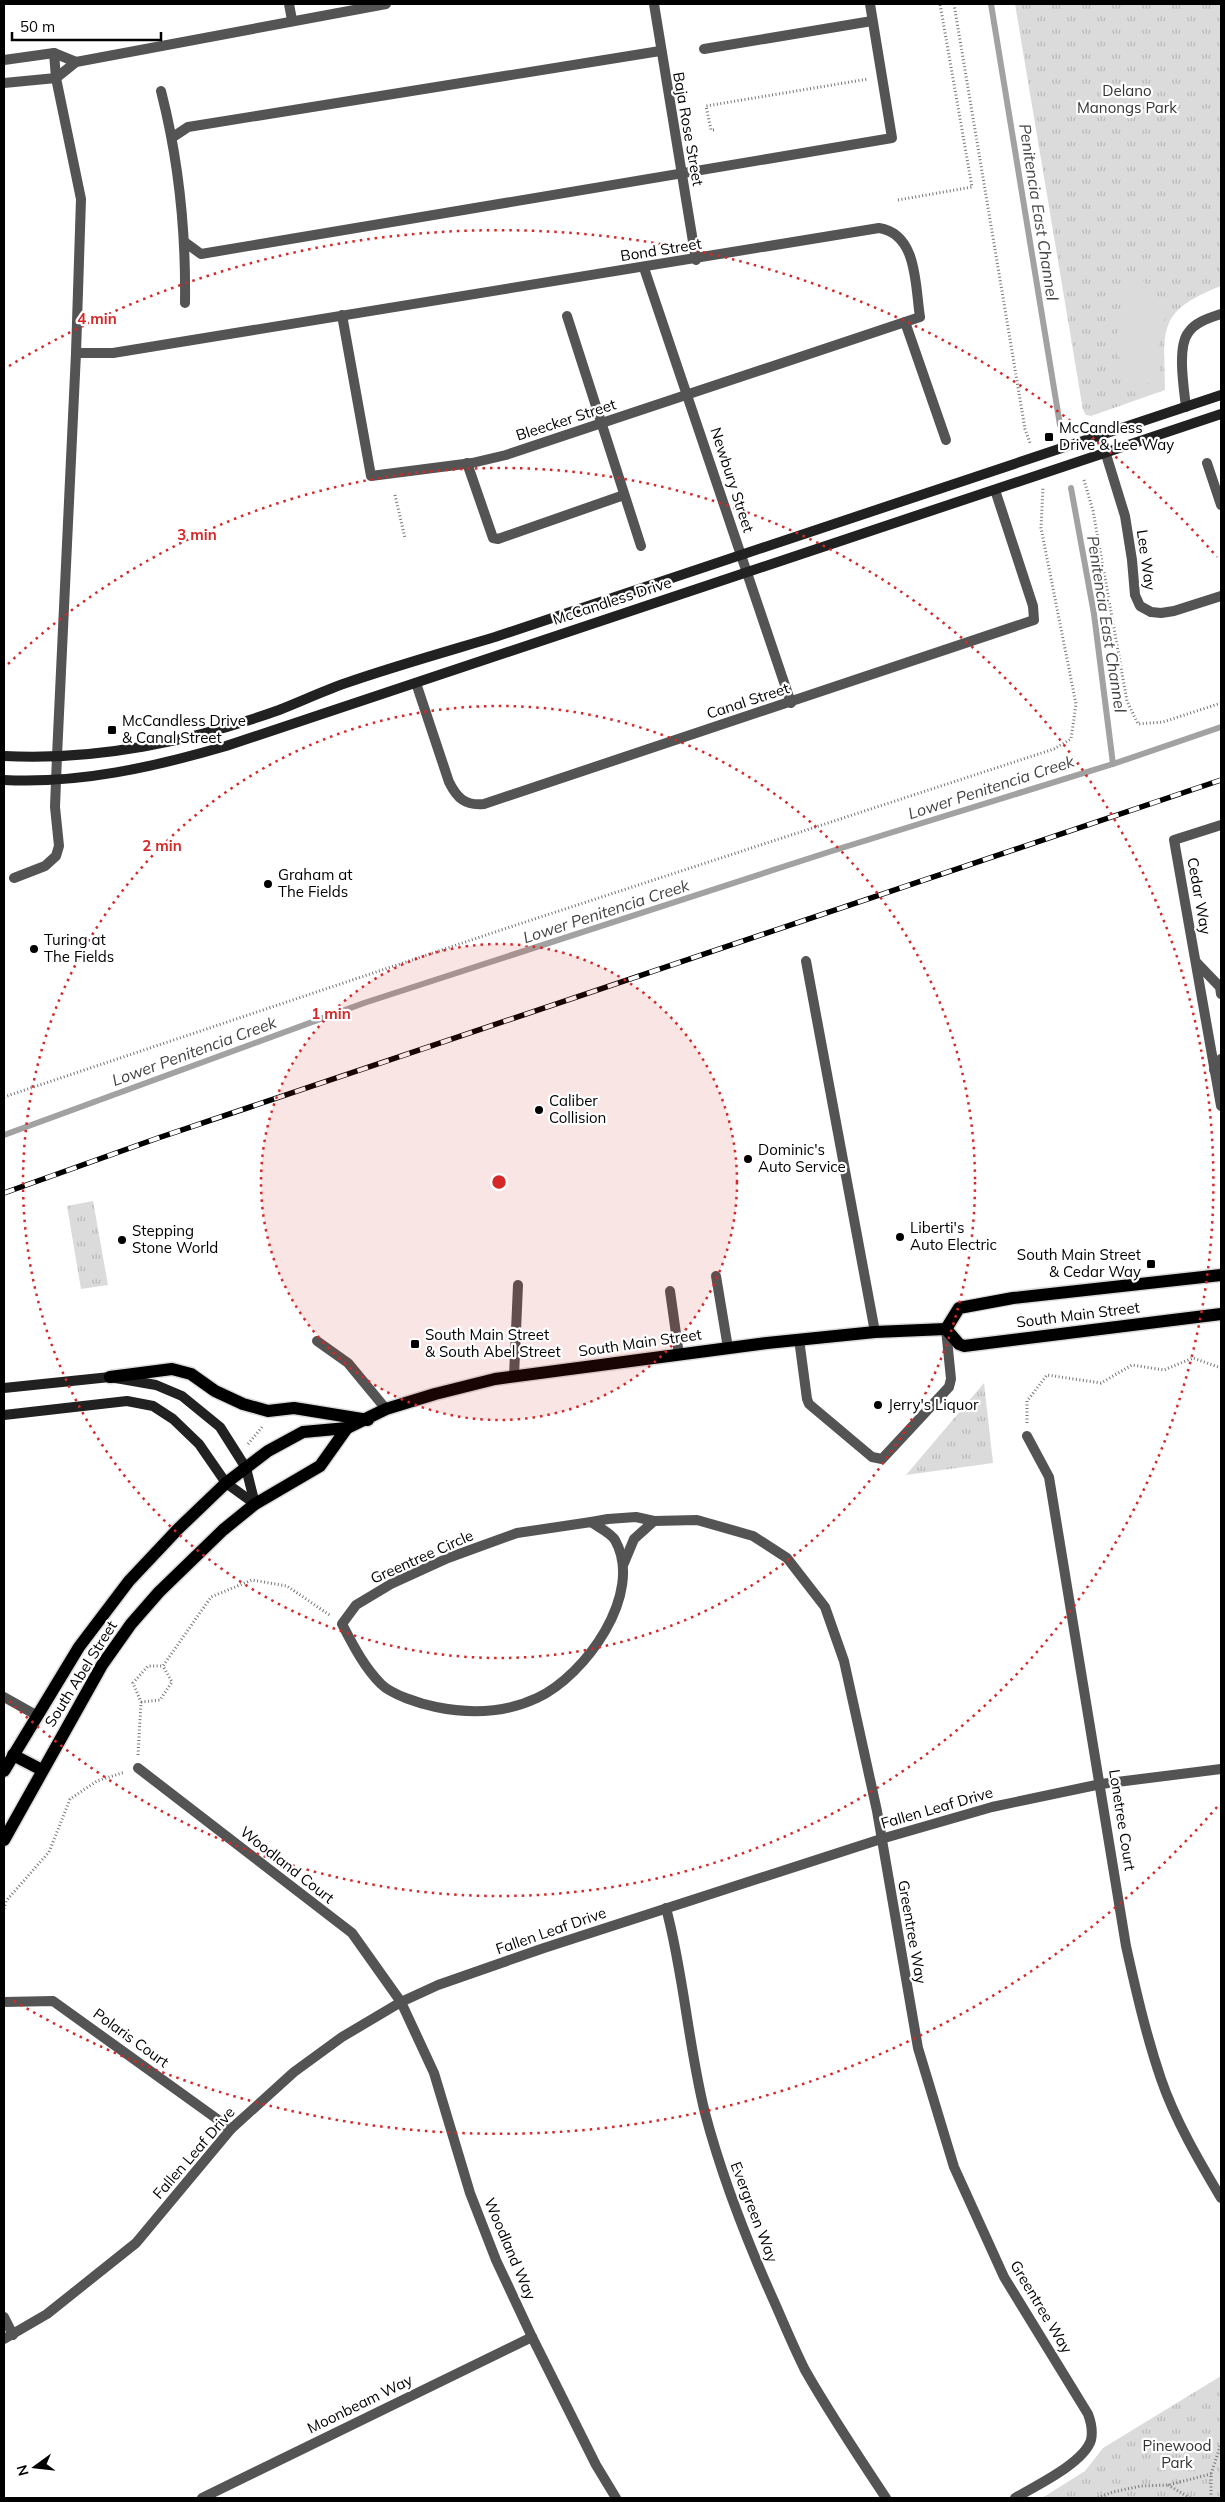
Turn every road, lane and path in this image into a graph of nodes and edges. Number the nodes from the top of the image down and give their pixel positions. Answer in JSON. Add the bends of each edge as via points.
{"nodes":[{"id":1,"x":289,"y":4,"type":"edge"},
{"id":2,"x":386,"y":4,"type":"edge"},
{"id":3,"x":654,"y":4,"type":"edge"},
{"id":4,"x":870,"y":4,"type":"edge"},
{"id":5,"x":940,"y":4,"type":"edge"},
{"id":6,"x":954,"y":4,"type":"edge"},
{"id":7,"x":292,"y":20,"type":"junction"},
{"id":8,"x":872,"y":20,"type":"junction"},
{"id":9,"x":704,"y":49,"type":"dead end"},
{"id":10,"x":660,"y":51,"type":"junction"},
{"id":11,"x":54,"y":53,"type":"junction"},
{"id":12,"x":4,"y":60,"type":"edge"},
{"id":13,"x":76,"y":62,"type":"junction"},
{"id":14,"x":56,"y":78,"type":"junction"},
{"id":15,"x":874,"y":78,"type":"dead end"},
{"id":16,"x":4,"y":83,"type":"edge"},
{"id":17,"x":162,"y":91,"type":"dead end"},
{"id":18,"x":714,"y":130,"type":"dead end"},
{"id":19,"x":173,"y":137,"type":"junction"},
{"id":20,"x":681,"y":175,"type":"junction"},
{"id":21,"x":898,"y":200,"type":"dead end"},
{"id":22,"x":186,"y":243,"type":"junction"},
{"id":23,"x":696,"y":260,"type":"junction"},
{"id":24,"x":644,"y":268,"type":"junction"},
{"id":25,"x":185,"y":303,"type":"dead end"},
{"id":26,"x":1221,"y":314,"type":"edge"},
{"id":27,"x":342,"y":315,"type":"junction"},
{"id":28,"x":567,"y":316,"type":"dead end"},
{"id":29,"x":920,"y":317,"type":"joint"},
{"id":30,"x":905,"y":322,"type":"junction"},
{"id":31,"x":76,"y":353,"type":"junction"},
{"id":32,"x":688,"y":395,"type":"junction"},
{"id":33,"x":1221,"y":395,"type":"edge"},
{"id":34,"x":1186,"y":407,"type":"junction"},
{"id":35,"x":1221,"y":414,"type":"edge"},
{"id":36,"x":601,"y":424,"type":"junction"},
{"id":37,"x":1100,"y":436,"type":"junction"},
{"id":38,"x":946,"y":440,"type":"dead end"},
{"id":39,"x":1032,"y":449,"type":"dead end"},
{"id":40,"x":1105,"y":453,"type":"junction"},
{"id":41,"x":467,"y":463,"type":"junction"},
{"id":42,"x":1207,"y":463,"type":"dead end"},
{"id":43,"x":1084,"y":480,"type":"dead end"},
{"id":44,"x":1042,"y":483,"type":"dead end"},
{"id":45,"x":995,"y":490,"type":"junction"},
{"id":46,"x":395,"y":495,"type":"dead end"},
{"id":47,"x":624,"y":495,"type":"junction"},
{"id":48,"x":1221,"y":505,"type":"edge"},
{"id":49,"x":405,"y":538,"type":"dead end"},
{"id":50,"x":641,"y":546,"type":"dead end"},
{"id":51,"x":741,"y":555,"type":"junction"},
{"id":52,"x":747,"y":572,"type":"junction"},
{"id":53,"x":1221,"y":596,"type":"edge"},
{"id":54,"x":416,"y":683,"type":"junction"},
{"id":55,"x":1221,"y":702,"type":"edge"},
{"id":56,"x":791,"y":703,"type":"junction"},
{"id":57,"x":4,"y":756,"type":"edge"},
{"id":58,"x":57,"y":756,"type":"junction"},
{"id":59,"x":56,"y":779,"type":"junction"},
{"id":60,"x":4,"y":780,"type":"edge"},
{"id":61,"x":1221,"y":825,"type":"edge"},
{"id":62,"x":14,"y":878,"type":"dead end"},
{"id":63,"x":806,"y":961,"type":"dead end"},
{"id":64,"x":1196,"y":962,"type":"junction"},
{"id":65,"x":1221,"y":994,"type":"edge"},
{"id":66,"x":1221,"y":1059,"type":"edge"},
{"id":67,"x":1214,"y":1070,"type":"junction"},
{"id":68,"x":4,"y":1097,"type":"edge"},
{"id":69,"x":1221,"y":1106,"type":"edge"},
{"id":70,"x":1221,"y":1275,"type":"edge"},
{"id":71,"x":716,"y":1276,"type":"dead end"},
{"id":72,"x":518,"y":1285,"type":"dead end"},
{"id":73,"x":670,"y":1291,"type":"dead end"},
{"id":74,"x":1221,"y":1314,"type":"edge"},
{"id":75,"x":946,"y":1329,"type":"junction"},
{"id":76,"x":875,"y":1332,"type":"junction"},
{"id":77,"x":799,"y":1340,"type":"junction"},
{"id":78,"x":317,"y":1341,"type":"dead end"},
{"id":79,"x":728,"y":1348,"type":"junction"},
{"id":80,"x":679,"y":1355,"type":"junction"},
{"id":81,"x":1221,"y":1368,"type":"edge"},
{"id":82,"x":514,"y":1376,"type":"junction"},
{"id":83,"x":110,"y":1377,"type":"junction"},
{"id":84,"x":4,"y":1388,"type":"edge"},
{"id":85,"x":386,"y":1410,"type":"junction"},
{"id":86,"x":4,"y":1415,"type":"edge"},
{"id":87,"x":267,"y":1419,"type":"dead end"},
{"id":88,"x":368,"y":1420,"type":"junction"},
{"id":89,"x":347,"y":1428,"type":"junction"},
{"id":90,"x":1027,"y":1436,"type":"joint"},
{"id":91,"x":244,"y":1447,"type":"dead end"},
{"id":92,"x":246,"y":1468,"type":"junction"},
{"id":93,"x":226,"y":1483,"type":"junction"},
{"id":94,"x":254,"y":1504,"type":"junction"},
{"id":95,"x":654,"y":1521,"type":"junction"},
{"id":96,"x":591,"y":1522,"type":"junction"},
{"id":97,"x":624,"y":1563,"type":"junction"},
{"id":98,"x":342,"y":1624,"type":"junction"},
{"id":99,"x":163,"y":1666,"type":"junction"},
{"id":100,"x":4,"y":1697,"type":"edge"},
{"id":101,"x":141,"y":1702,"type":"junction"},
{"id":102,"x":36,"y":1715,"type":"junction"},
{"id":103,"x":8,"y":1753,"type":"edge"},
{"id":104,"x":138,"y":1768,"type":"junction"},
{"id":105,"x":4,"y":1770,"type":"edge"},
{"id":106,"x":42,"y":1770,"type":"junction"},
{"id":107,"x":1221,"y":1770,"type":"edge"},
{"id":108,"x":1101,"y":1784,"type":"junction"},
{"id":109,"x":4,"y":1840,"type":"edge"},
{"id":110,"x":882,"y":1840,"type":"junction"},
{"id":111,"x":666,"y":1908,"type":"junction"},
{"id":112,"x":4,"y":1909,"type":"edge"},
{"id":113,"x":4,"y":2002,"type":"edge"},
{"id":114,"x":401,"y":2002,"type":"junction"},
{"id":115,"x":231,"y":2129,"type":"junction"},
{"id":116,"x":1221,"y":2198,"type":"edge"},
{"id":117,"x":4,"y":2317,"type":"edge"},
{"id":118,"x":8,"y":2337,"type":"edge"},
{"id":119,"x":532,"y":2337,"type":"junction"},
{"id":120,"x":1221,"y":2444,"type":"edge"},
{"id":121,"x":1212,"y":2474,"type":"junction"},
{"id":122,"x":1168,"y":2485,"type":"junction"},
{"id":123,"x":202,"y":2498,"type":"edge"},
{"id":124,"x":616,"y":2498,"type":"edge"},
{"id":125,"x":886,"y":2498,"type":"edge"},
{"id":126,"x":1015,"y":2498,"type":"edge"},
{"id":127,"x":1098,"y":2498,"type":"edge"},
{"id":128,"x":1190,"y":2498,"type":"edge"},
{"id":129,"x":1212,"y":2498,"type":"edge"}],
"edges":[{"from":1,"to":7,"type":"street"},
{"from":2,"to":7,"type":"street"},
{"from":3,"to":10,"type":"street","name":"Baja Rose Street"},
{"from":4,"to":8,"type":"street"},
{"from":5,"to":21,"type":"path","via":[[972,187]]},
{"from":6,"to":39,"type":"path","via":[[1025,429]]},
{"from":7,"to":13,"type":"street"},
{"from":8,"to":9,"type":"street"},
{"from":8,"to":20,"type":"street","via":[[892,138]]},
{"from":10,"to":19,"type":"street","via":[[188,127]]},
{"from":10,"to":20,"type":"street","name":"Baja Rose Street"},
{"from":11,"to":12,"type":"street"},
{"from":11,"to":13,"type":"street"},
{"from":11,"to":14,"type":"street"},
{"from":13,"to":14,"type":"street"},
{"from":14,"to":16,"type":"street"},
{"from":14,"to":31,"type":"street","via":[[81,199]]},
{"from":15,"to":18,"type":"path","via":[[706,106],[711,130]]},
{"from":17,"to":19,"type":"street"},
{"from":19,"to":22,"type":"street"},
{"from":20,"to":22,"type":"street","via":[[201,254]]},
{"from":20,"to":23,"type":"street","name":"Baja Rose Street"},
{"from":22,"to":25,"type":"street"},
{"from":23,"to":24,"type":"street","name":"Bond Street"},
{"from":23,"to":29,"type":"street","name":"Bond Street","via":[[870,229],[887,230],[903,239],[908,250]]},
{"from":24,"to":27,"type":"street","name":"Bond Street"},
{"from":24,"to":32,"type":"street","name":"Newbury Street"},
{"from":26,"to":34,"type":"street","via":[[1202,321],[1187,334],[1182,355]]},
{"from":27,"to":31,"type":"street","name":"Bond Street","via":[[113,353]]},
{"from":27,"to":41,"type":"street","name":"Bleecker Street","via":[[371,476]]},
{"from":28,"to":36,"type":"street"},
{"from":29,"to":30,"type":"street","name":"Bleecker Street"},
{"from":30,"to":32,"type":"street","name":"Bleecker Street"},
{"from":30,"to":38,"type":"street"},
{"from":31,"to":58,"type":"street"},
{"from":32,"to":36,"type":"street","name":"Bleecker Street"},
{"from":32,"to":51,"type":"street","name":"Newbury Street"},
{"from":33,"to":34,"type":"main road","name":"McCandless Drive"},
{"from":34,"to":37,"type":"main road","name":"McCandless Drive"},
{"from":35,"to":40,"type":"main road","name":"McCandless Drive"},
{"from":36,"to":41,"type":"street","name":"Bleecker Street","via":[[506,455]]},
{"from":36,"to":47,"type":"street"},
{"from":37,"to":40,"type":"street","name":"Lee Way"},
{"from":37,"to":51,"type":"main road","name":"McCandless Drive"},
{"from":40,"to":45,"type":"main road","name":"McCandless Drive"},
{"from":40,"to":53,"type":"street","name":"Lee Way","via":[[1125,516],[1135,595],[1140,606],[1151,612],[1174,612]]},
{"from":41,"to":47,"type":"street","via":[[494,538],[498,539]]},
{"from":42,"to":48,"type":"street"},
{"from":43,"to":55,"type":"path","via":[[1093,511],[1127,701],[1138,724],[1162,722]]},
{"from":44,"to":68,"type":"path","via":[[1041,528],[1076,704],[1071,739],[1054,749]]},
{"from":45,"to":52,"type":"main road","name":"McCandless Drive"},
{"from":45,"to":56,"type":"street","name":"Canal Street","via":[[1033,606],[1034,620]]},
{"from":46,"to":49,"type":"path"},
{"from":47,"to":50,"type":"street"},
{"from":51,"to":52,"type":"street","name":"Newbury Street"},
{"from":51,"to":58,"type":"main road","name":"McCandless Drive","via":[[495,637],[415,660],[223,727],[132,748]]},
{"from":52,"to":54,"type":"main road","name":"McCandless Drive"},
{"from":52,"to":56,"type":"street","name":"Newbury Street"},
{"from":54,"to":56,"type":"street","name":"Canal Street","via":[[449,782],[463,802],[474,805]]},
{"from":54,"to":59,"type":"main road","name":"McCandless Drive","via":[[184,758],[118,772]]},
{"from":57,"to":58,"type":"main road","name":"McCandless Drive"},
{"from":58,"to":59,"type":"street"},
{"from":59,"to":60,"type":"main road","name":"McCandless Drive"},
{"from":59,"to":62,"type":"street","via":[[59,846],[56,856],[45,866]]},
{"from":61,"to":64,"type":"street","name":"Cedar Way","via":[[1174,840]]},
{"from":63,"to":76,"type":"street"},
{"from":64,"to":65,"type":"street","via":[[1220,987]]},
{"from":64,"to":67,"type":"street","name":"Cedar Way"},
{"from":66,"to":67,"type":"street"},
{"from":67,"to":69,"type":"street","name":"Cedar Way"},
{"from":70,"to":75,"type":"main road","name":"South Main Street","via":[[1013,1298],[959,1308]]},
{"from":71,"to":79,"type":"street"},
{"from":72,"to":82,"type":"street"},
{"from":73,"to":80,"type":"street"},
{"from":74,"to":75,"type":"main road","name":"South Main Street","via":[[964,1346]]},
{"from":75,"to":76,"type":"main road","name":"South Main Street"},
{"from":75,"to":77,"type":"street","via":[[952,1379],[949,1387],[882,1459],[872,1457],[809,1404]]},
{"from":76,"to":77,"type":"main road","name":"South Main Street"},
{"from":77,"to":79,"type":"main road","name":"South Main Street"},
{"from":78,"to":85,"type":"street","via":[[348,1363]]},
{"from":79,"to":80,"type":"main road","name":"South Main Street"},
{"from":80,"to":82,"type":"main road","name":"South Main Street"},
{"from":81,"to":90,"type":"path","via":[[1193,1358],[1164,1370],[1132,1365],[1101,1383],[1047,1375],[1027,1401]]},
{"from":82,"to":85,"type":"main road","name":"South Main Street","via":[[435,1394]]},
{"from":83,"to":84,"type":"main road"},
{"from":83,"to":88,"type":"main road","via":[[172,1369],[191,1374],[215,1391],[243,1404],[268,1410],[294,1408]]},
{"from":83,"to":92,"type":"main road","via":[[156,1385],[182,1396],[220,1427]]},
{"from":85,"to":88,"type":"main road","name":"South Main Street"},
{"from":86,"to":93,"type":"main road","via":[[127,1400],[153,1406],[173,1419],[199,1444]]},
{"from":87,"to":91,"type":"path"},
{"from":88,"to":89,"type":"main road","name":"South Main Street"},
{"from":89,"to":92,"type":"main road","name":"South Main Street","via":[[303,1432],[268,1451]]},
{"from":89,"to":94,"type":"main road","via":[[320,1466]]},
{"from":90,"to":108,"type":"street","name":"Lonetree Court","via":[[1049,1477]]},
{"from":92,"to":93,"type":"main road","name":"South Abel Street"},
{"from":92,"to":94,"type":"main road"},
{"from":93,"to":94,"type":"main road"},
{"from":93,"to":102,"type":"main road","name":"South Abel Street","via":[[129,1581],[79,1647]]},
{"from":94,"to":106,"type":"main road","name":"South Abel Street","via":[[159,1592],[131,1624],[102,1665]]},
{"from":95,"to":96,"type":"street","name":"Greentree Way","via":[[636,1517]]},
{"from":95,"to":97,"type":"street","via":[[634,1539]]},
{"from":95,"to":110,"type":"street","name":"Greentree Way","via":[[697,1520],[752,1536],[788,1558],[825,1607],[844,1661]]},
{"from":96,"to":97,"type":"street","via":[[615,1538]]},
{"from":96,"to":98,"type":"street","name":"Greentree Circle","via":[[516,1533],[448,1558],[391,1584],[356,1605]]},
{"from":97,"to":98,"type":"street","via":[[624,1584],[604,1636],[561,1682],[537,1698],[499,1711],[450,1710],[419,1704],[382,1686],[356,1653]]},
{"from":98,"to":99,"type":"path","via":[[287,1586],[252,1580],[211,1597]]},
{"from":99,"to":101,"type":"path","via":[[148,1666],[133,1683]]},
{"from":99,"to":101,"type":"path","via":[[172,1682],[160,1700]]},
{"from":100,"to":102,"type":"street"},
{"from":101,"to":104,"type":"path"},
{"from":102,"to":103,"type":"main road","name":"South Abel Street"},
{"from":103,"to":105,"type":"main road","name":"South Abel Street"},
{"from":103,"to":106,"type":"main road"},
{"from":104,"to":112,"type":"path","via":[[97,1781],[70,1799],[49,1852],[6,1902]]},
{"from":104,"to":114,"type":"street","name":"Woodland Court","via":[[352,1933]]},
{"from":106,"to":109,"type":"main road","name":"South Abel Street"},
{"from":107,"to":108,"type":"street","name":"Fallen Leaf Drive"},
{"from":108,"to":110,"type":"street","name":"Fallen Leaf Drive","via":[[992,1806]]},
{"from":108,"to":116,"type":"street","name":"Lonetree Court","via":[[1126,1946],[1141,2014],[1161,2081]]},
{"from":110,"to":111,"type":"street","name":"Fallen Leaf Drive"},
{"from":110,"to":126,"type":"street","name":"Greentree Way","via":[[918,2048],[954,2167],[1004,2277],[1088,2414],[1092,2432],[1080,2456]]},
{"from":111,"to":114,"type":"street","name":"Fallen Leaf Drive","via":[[438,1985]]},
{"from":111,"to":125,"type":"street","name":"Evergreen Way","via":[[705,2111],[744,2236],[804,2368],[843,2435]]},
{"from":113,"to":115,"type":"street","name":"Polaris Court","via":[[54,2001]]},
{"from":114,"to":115,"type":"street","name":"Fallen Leaf Drive","via":[[342,2037],[294,2072]]},
{"from":114,"to":119,"type":"street","name":"Woodland Way","via":[[434,2073],[470,2193]]},
{"from":115,"to":118,"type":"street","name":"Fallen Leaf Drive","via":[[136,2243],[47,2314]]},
{"from":117,"to":118,"type":"street"},
{"from":119,"to":123,"type":"street","name":"Moonbeam Way"},
{"from":119,"to":124,"type":"street","name":"Woodland Way"},
{"from":120,"to":121,"type":"path"},
{"from":121,"to":122,"type":"path"},
{"from":121,"to":129,"type":"path"},
{"from":122,"to":127,"type":"path","via":[[1141,2486]]},
{"from":122,"to":128,"type":"path"}]}
